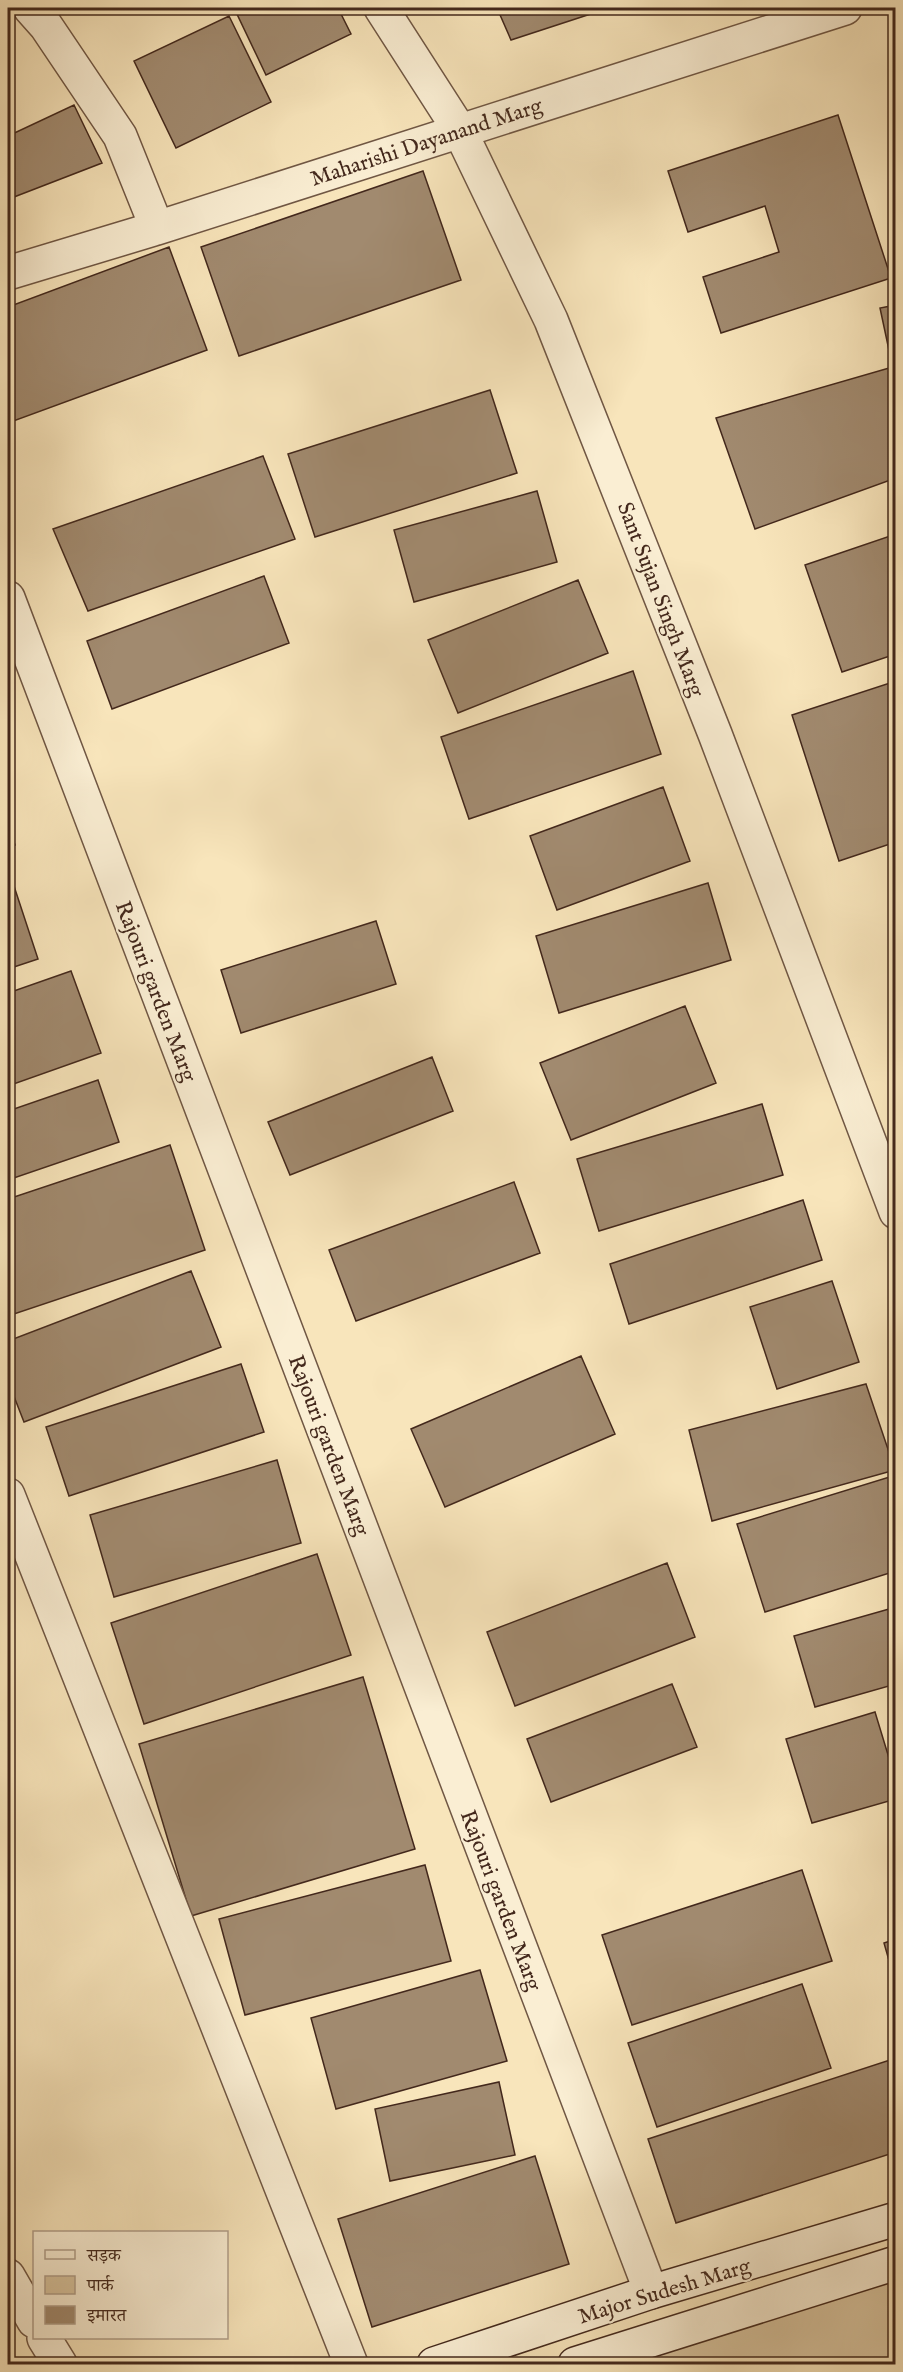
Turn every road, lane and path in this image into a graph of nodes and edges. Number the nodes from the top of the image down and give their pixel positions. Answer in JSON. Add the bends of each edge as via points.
{"nodes":[{"id":1,"x":30,"y":8,"type":"edge"},
{"id":2,"x":381,"y":8,"type":"edge"},
{"id":3,"x":844,"y":8,"type":"edge"},
{"id":4,"x":460,"y":131,"type":"junction"},
{"id":5,"x":157,"y":228,"type":"junction"},
{"id":6,"x":8,"y":273,"type":"edge"},
{"id":7,"x":8,"y":598,"type":"edge"},
{"id":8,"x":896,"y":1212,"type":"edge"},
{"id":9,"x":8,"y":1495,"type":"edge"},
{"id":10,"x":896,"y":2219,"type":"edge"},
{"id":11,"x":896,"y":2263,"type":"edge"},
{"id":12,"x":8,"y":2276,"type":"edge"},
{"id":13,"x":651,"y":2292,"type":"junction"},
{"id":14,"x":33,"y":2319,"type":"edge"},
{"id":15,"x":45,"y":2339,"type":"edge"},
{"id":16,"x":60,"y":2364,"type":"edge"},
{"id":17,"x":351,"y":2364,"type":"edge"},
{"id":18,"x":434,"y":2364,"type":"edge"},
{"id":19,"x":575,"y":2364,"type":"edge"}],
"edges":[{"from":1,"to":5,"type":"street","via":[[120,136]]},
{"from":2,"to":4,"type":"street","name":"Sant Sujan Singh Marg"},
{"from":3,"to":4,"type":"street","name":"Maharishi Dayanand Marg"},
{"from":4,"to":5,"type":"street","name":"Maharishi Dayanand Marg"},
{"from":4,"to":8,"type":"street","name":"Sant Sujan Singh Marg","via":[[552,320],[715,734]]},
{"from":5,"to":6,"type":"street","name":"Maharishi Dayanand Marg"},
{"from":7,"to":13,"type":"street","name":"Rajouri garden Marg"},
{"from":9,"to":17,"type":"street"},
{"from":10,"to":13,"type":"street","name":"Major Sudesh Marg"},
{"from":11,"to":19,"type":"street","name":"Major Sudesh Marg"},
{"from":12,"to":14,"type":"street"},
{"from":13,"to":18,"type":"street","name":"Major Sudesh Marg"},
{"from":15,"to":16,"type":"street"}]}
